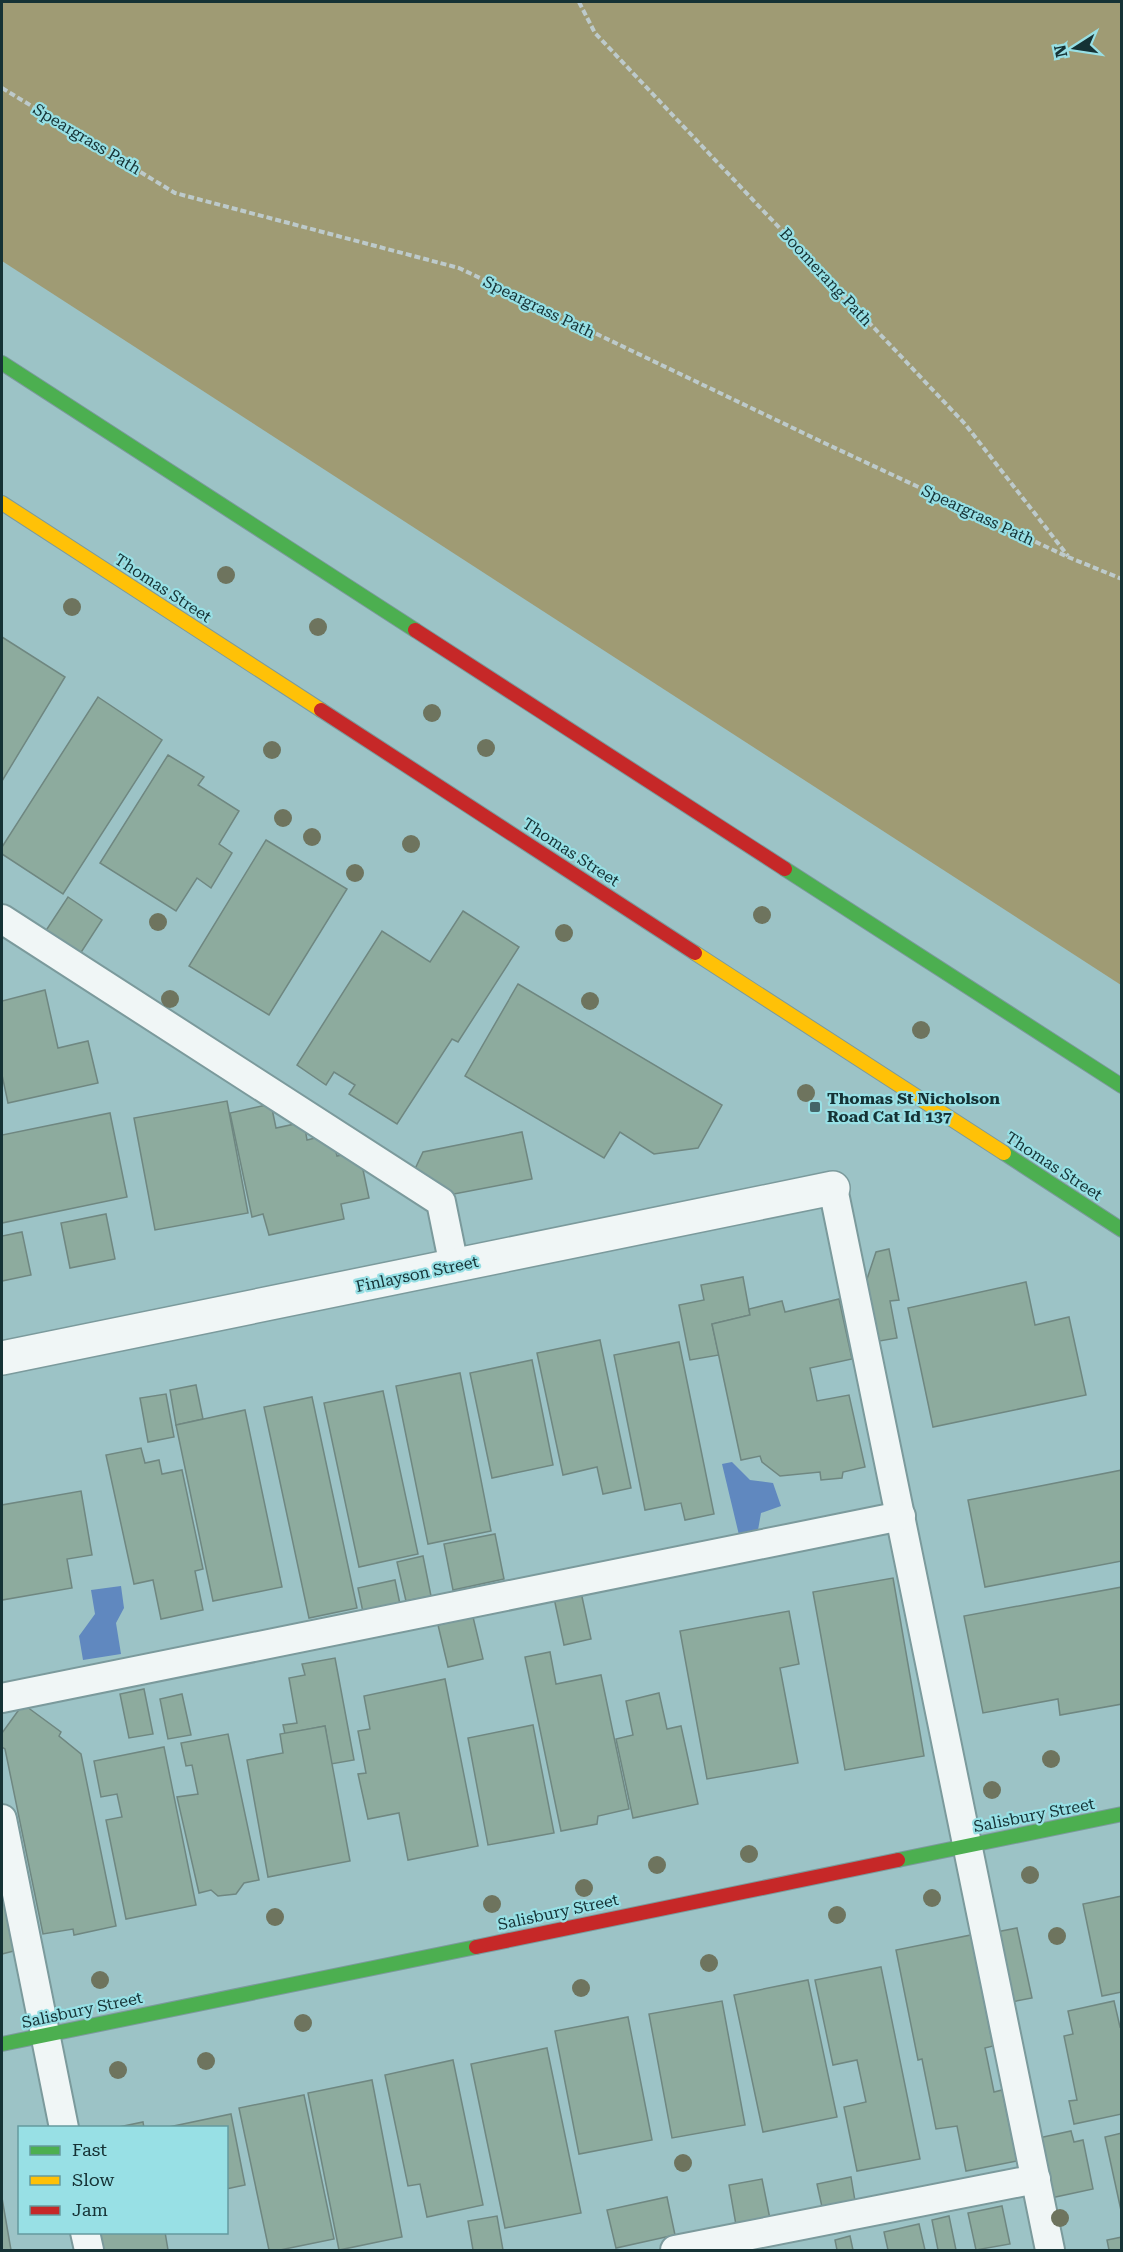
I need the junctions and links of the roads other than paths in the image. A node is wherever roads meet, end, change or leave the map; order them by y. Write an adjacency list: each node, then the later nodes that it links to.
1 (2, 363): 4 (main road)
2 (2, 504): 6 (main road, Thomas Street)
3 (2, 919): 7 (lane)
4 (1122, 1086)
5 (833, 1188): 7 (street, Finlayson Street); 9 (lane)
6 (1122, 1230)
7 (454, 1266): 8 (street, Finlayson Street)
8 (2, 1358)
9 (901, 1516): 10 (lane); 13 (lane)
10 (2, 1698)
11 (1122, 1814): 13 (main road, Salisbury Street)
12 (2, 1819): 14 (lane)
13 (968, 1845): 14 (main road, Salisbury Street); 17 (lane)
14 (45, 2035): 15 (main road, Salisbury Street); 16 (lane)
15 (2, 2044)
16 (64, 2126)
17 (1036, 2179): 20 (lane); 21 (lane)
18 (85, 2234): 19 (lane)
19 (88, 2250)
20 (675, 2250)
21 (1050, 2250)

